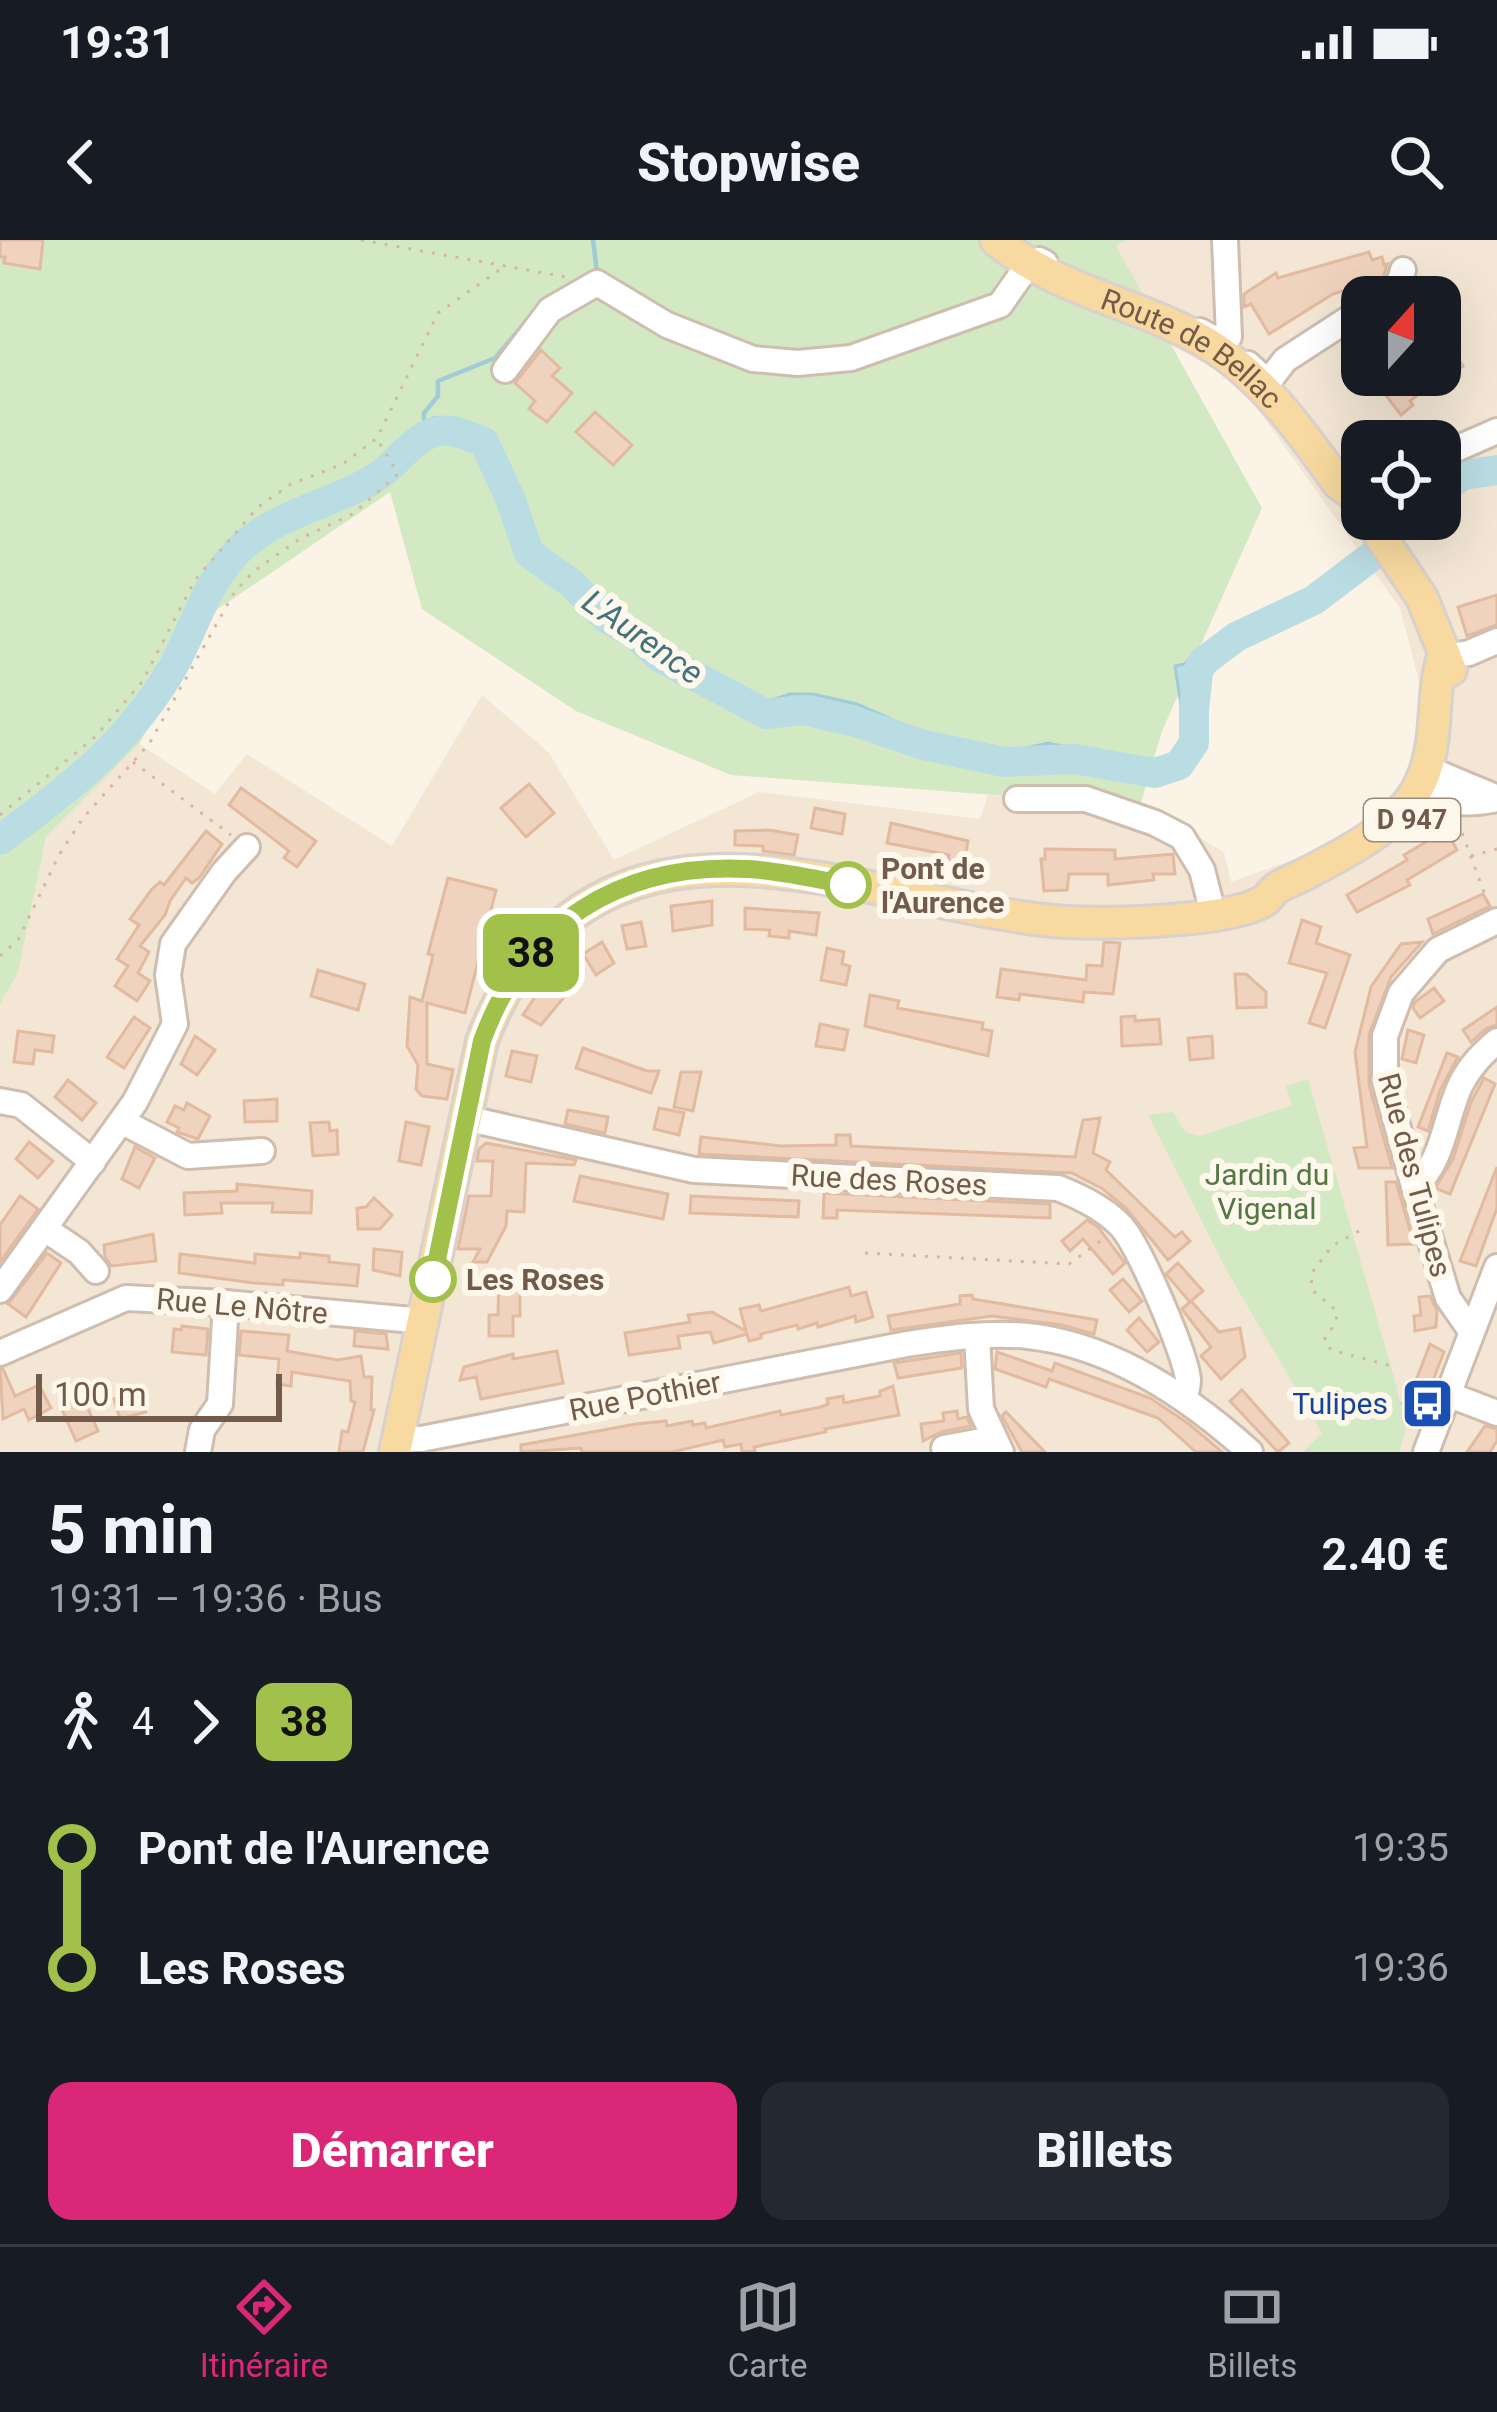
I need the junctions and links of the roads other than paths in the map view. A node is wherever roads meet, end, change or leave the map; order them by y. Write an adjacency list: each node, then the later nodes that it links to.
1 (997, 240): 3 (main road, Route de Bellac / D 947)
2 (1225, 240): 7 (street)
3 (1027, 252): 7 (main road, Route de Bellac / D 947); 8 (street)
4 (1403, 270): 5 (street)
5 (1401, 276)
6 (1341, 324): 9 (street)
7 (1224, 344): 9 (main road, Route de Bellac / D 947); 13 (main road, Route de Bellac / D 947)
8 (505, 370)
9 (1271, 377): 12 (main road, Route de Bellac / D 947)
10 (1497, 431): 11 (street)
11 (1461, 447)
12 (1341, 472)
13 (1341, 486)
14 (1385, 540): 16 (main road, D 947)
15 (1497, 641): 16 (street)
16 (1443, 657): 17 (main road, D 947)
17 (1432, 787): 19 (street); 21 (main road, D 947)
18 (1017, 799): 21 (street)
19 (1497, 799)
20 (247, 847): 26 (street)
21 (1213, 913): 25 (main road, D 947)
22 (1496, 921): 29 (street, Rue des Tulipes)
23 (1497, 1041): 29 (street)
24 (0, 1101): 28 (street)
25 (465, 1118): 35 (main road, D 947); 40 (street, Rue des Roses)
26 (123, 1122): 27 (street); 28 (street)
27 (262, 1151)
28 (93, 1162): 30 (street)
29 (1414, 1186): 36 (street, Rue des Tulipes)
30 (45, 1228): 32 (street); 33 (street)
31 (1497, 1267): 36 (street)
32 (96, 1271)
33 (0, 1290)
34 (226, 1303): 35 (street, Rue Le Nôtre); 38 (street, Rue Le Nôtre); 45 (street)
35 (424, 1322): 42 (main road, D 947)
36 (1471, 1331): 39 (street)
37 (977, 1336): 40 (street, Rue Pothier); 42 (street, Rue Pothier); 43 (street)
38 (0, 1353)
39 (1447, 1394): 41 (street); 47 (street)
40 (1184, 1398): 46 (street, Rue Pothier)
41 (1497, 1413)
42 (396, 1445)
43 (996, 1445): 44 (street)
44 (944, 1448)
45 (197, 1452)
46 (1250, 1452)
47 (1426, 1452)

